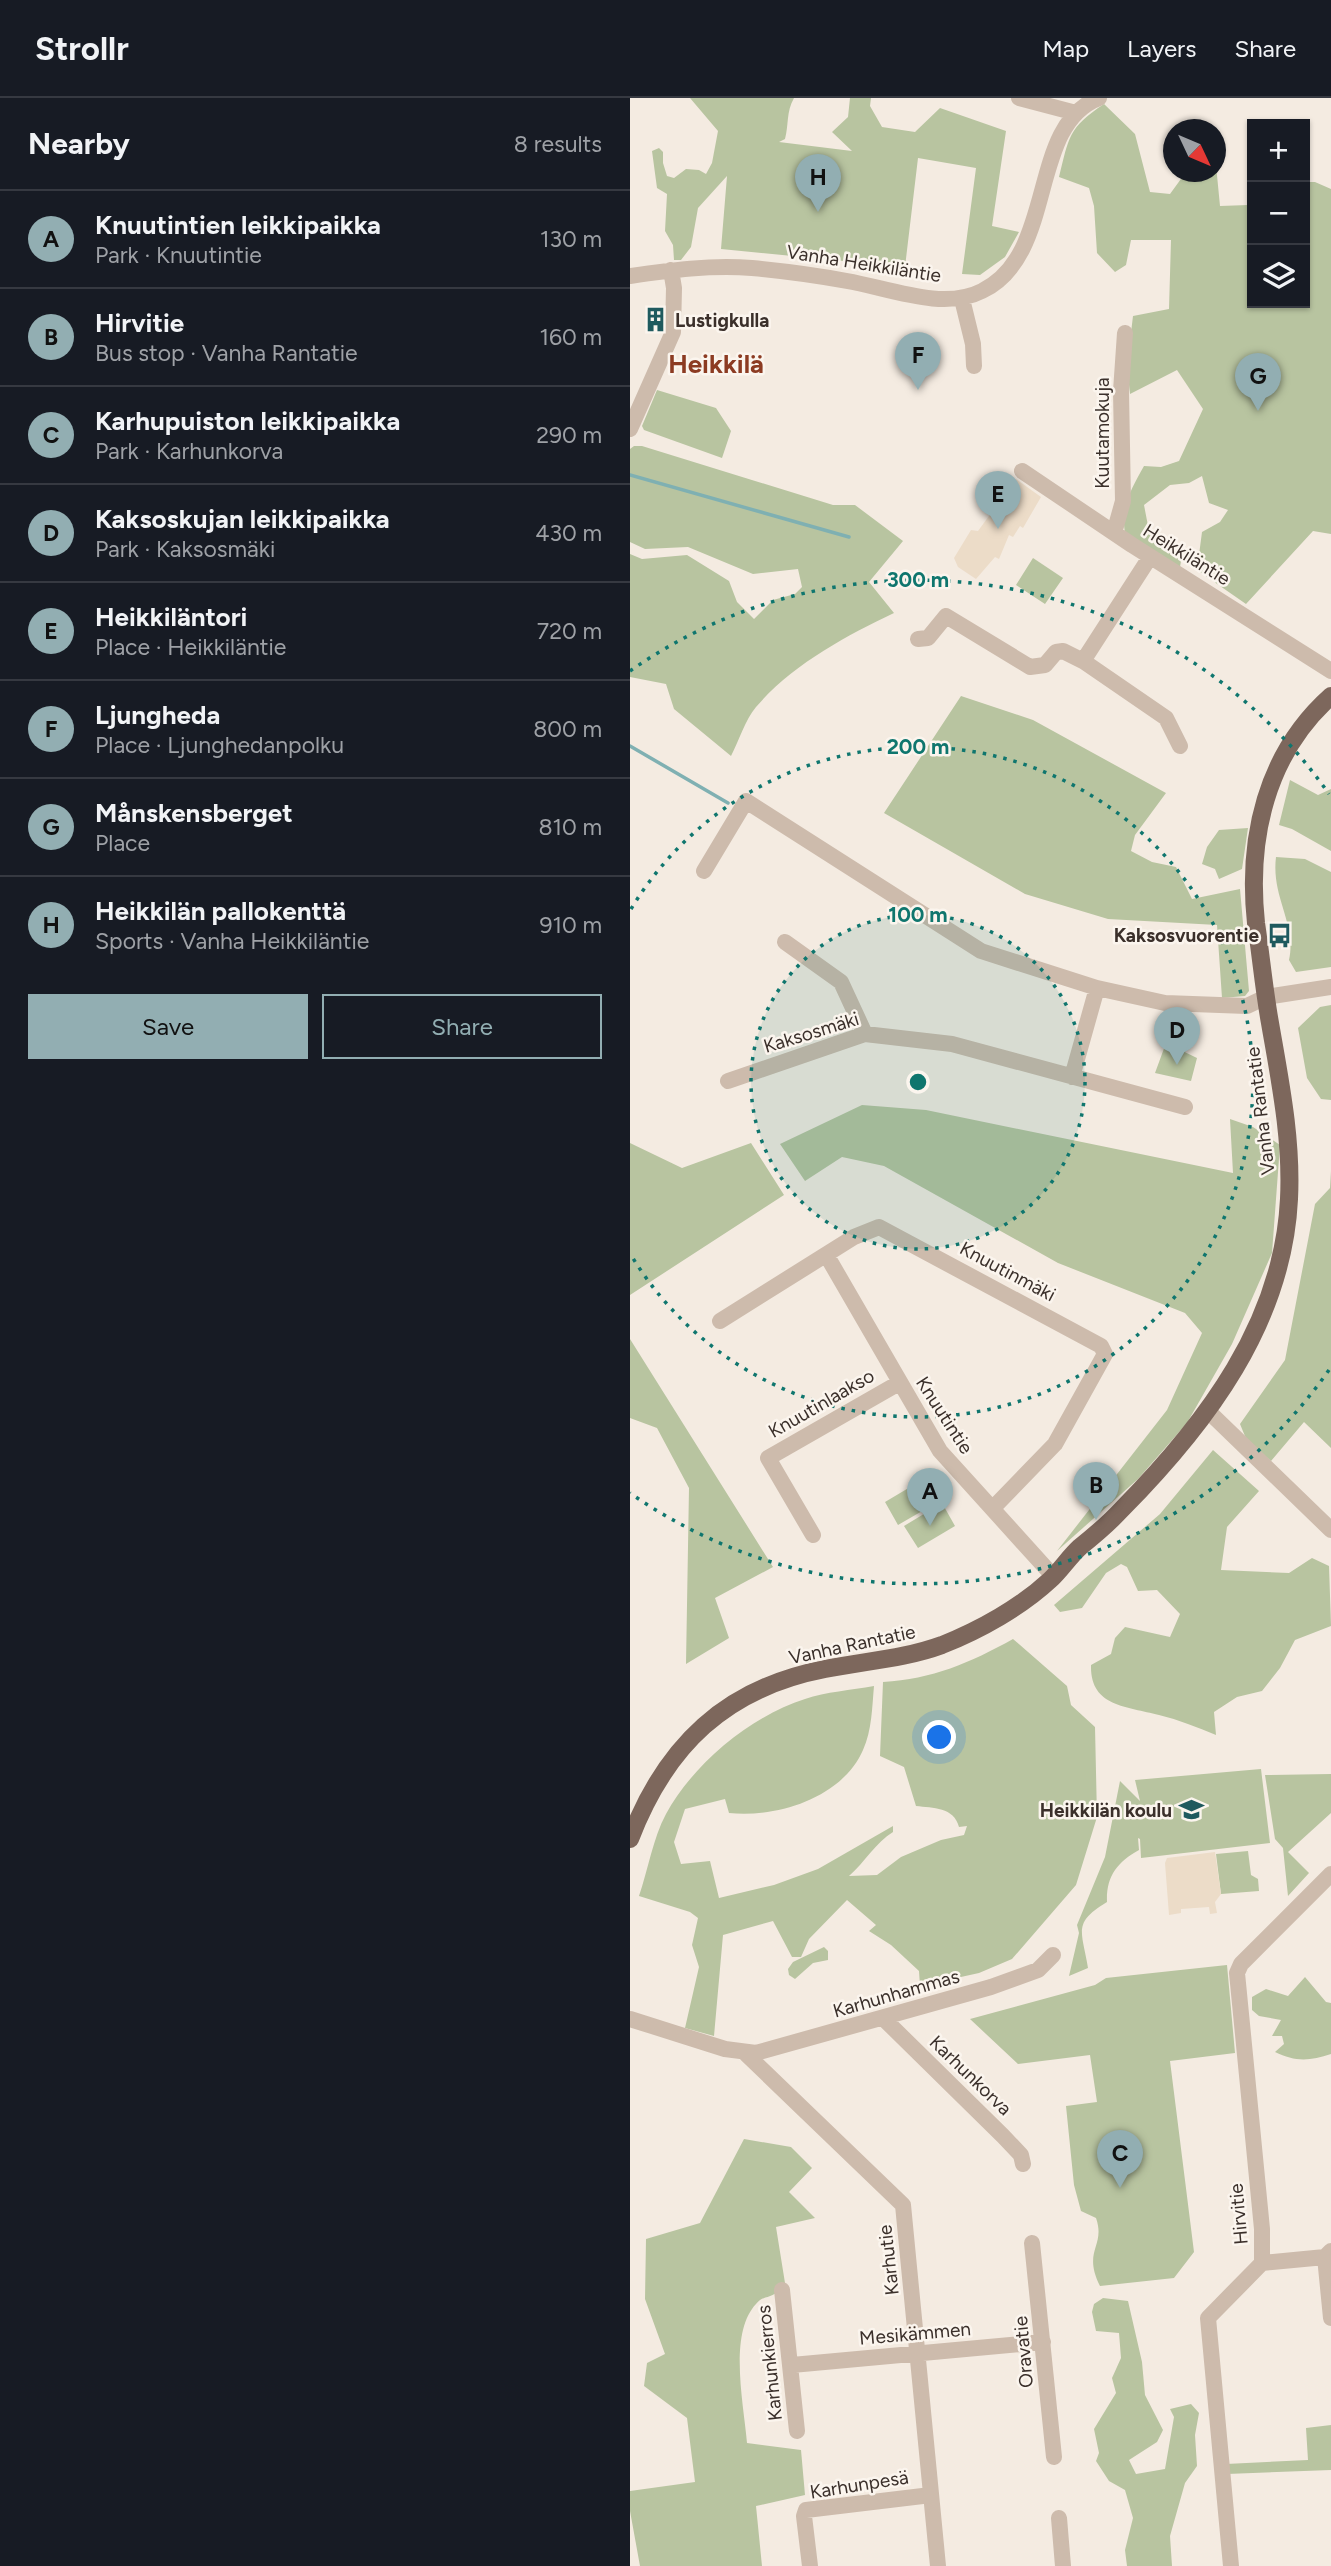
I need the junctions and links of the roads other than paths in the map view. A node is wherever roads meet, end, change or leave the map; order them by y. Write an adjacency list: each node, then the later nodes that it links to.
1 (1019, 98): 3 (street)
2 (1099, 98): 3 (street, Vanha Heikkiläntie)
3 (1076, 113): 6 (street, Vanha Heikkiläntie)
4 (671, 270): 5 (street, Vanha Heikkiläntie); 6 (street, Vanha Heikkiläntie); 9 (street)
5 (630, 276)
6 (962, 299): 8 (street)
7 (1125, 332): 11 (street, Kuutamokuja)
8 (974, 366)
9 (630, 429)
10 (1022, 471): 11 (street, Heikkiläntie)
11 (1114, 533): 12 (street, Heikkiläntie)
12 (1150, 557): 14 (street); 15 (street, Heikkiläntie)
13 (918, 639): 14 (street)
14 (1083, 661): 17 (street)
15 (1331, 671)
16 (1331, 696): 22 (main road, Vanha Rantatie)
17 (1180, 746)
18 (704, 871): 21 (street)
19 (785, 942): 23 (street)
20 (1331, 987): 22 (street)
21 (1097, 988): 22 (street); 24 (street)
22 (1266, 997): 30 (main road, Vanha Rantatie)
23 (865, 1034): 24 (street, Kaksosmäki); 25 (street, Kaksosmäki)
24 (1072, 1077): 26 (street, Kaksosmäki)
25 (727, 1082)
26 (1185, 1107)
27 (827, 1256): 28 (street, Knuutinmäki); 29 (street, Knuutintie); 31 (street, Knuutinmäki)
28 (720, 1321)
29 (899, 1383): 31 (street, Knuutintie); 33 (street, Knuutinlaakso)
30 (1209, 1411): 32 (street); 34 (main road, Vanha Rantatie)
31 (993, 1508): 34 (street, Knuutintie)
32 (1331, 1530)
33 (813, 1535)
34 (1054, 1577): 35 (main road, Vanha Rantatie)
35 (630, 1839)
36 (1331, 1874): 44 (street, Hirvitie)
37 (1053, 1955): 38 (street, Karhunhammas)
38 (884, 2019): 40 (street, Karhunhammas); 41 (street, Karhunkorva)
39 (630, 2020): 40 (street)
40 (744, 2052): 48 (street, Karhutie)
41 (1023, 2164)
42 (1032, 2243): 47 (street, Oravatie)
43 (1328, 2254): 44 (street); 46 (street)
44 (1262, 2263): 57 (street, Hirvitie)
45 (782, 2290): 49 (street, Karhunkierros)
46 (1331, 2318)
47 (1043, 2342): 48 (street, Mesikämmen); 51 (street, Oravatie)
48 (919, 2354): 49 (street, Mesikämmen); 52 (street, Karhutie)
49 (792, 2365): 50 (street, Karhunkierros)
50 (797, 2431)
51 (1054, 2457)
52 (931, 2495): 54 (street, Karhunpesä); 55 (street, Karhutie)
53 (1059, 2518): 56 (street)
54 (810, 2566)
55 (937, 2566)
56 (1063, 2566)
57 (1231, 2566)

